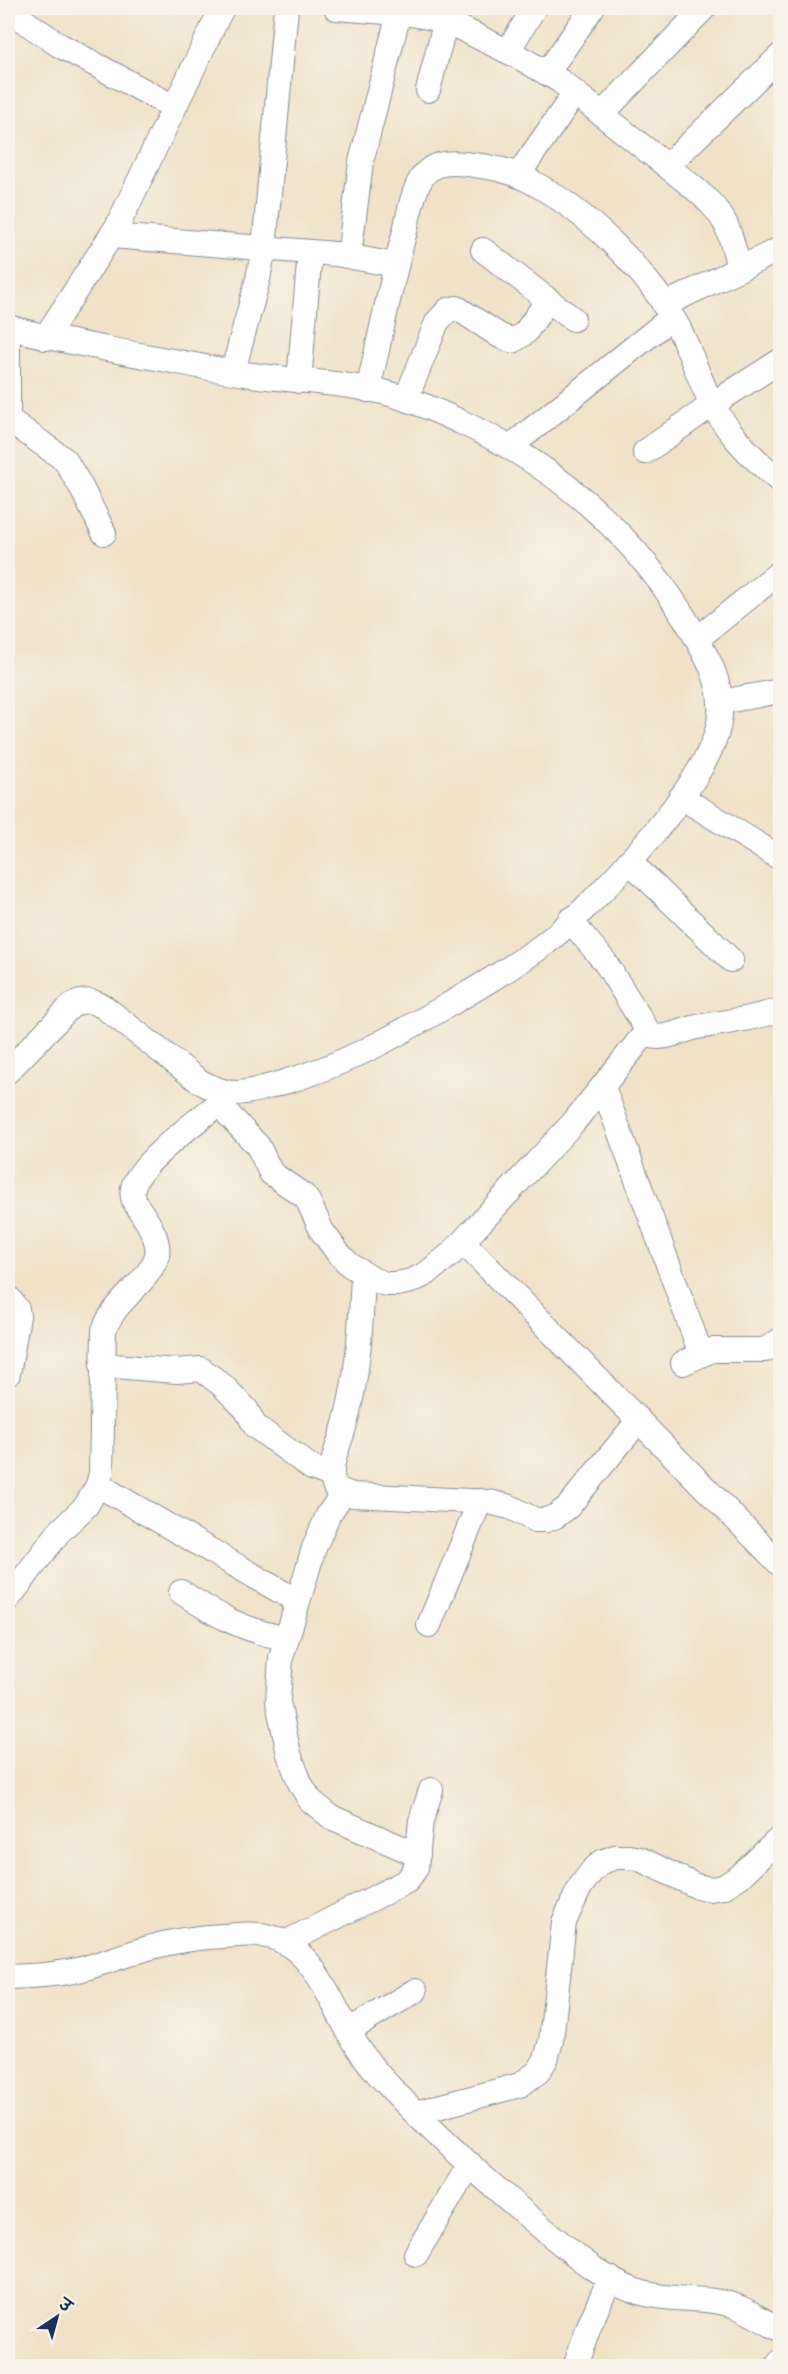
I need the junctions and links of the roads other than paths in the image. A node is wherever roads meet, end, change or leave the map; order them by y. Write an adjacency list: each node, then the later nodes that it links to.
1 (222, 8): 15 (street)
2 (286, 8): 20 (street)
3 (351, 8): 8 (street)
4 (534, 8): 10 (street)
5 (592, 8): 12 (street)
6 (704, 8): 16 (street)
7 (8, 10): 15 (street)
8 (399, 13): 9 (street); 24 (street)
9 (446, 14): 10 (street); 13 (street)
10 (508, 51): 12 (street)
11 (780, 56): 17 (street)
12 (547, 73): 14 (street)
13 (428, 90)
14 (575, 93): 16 (street); 18 (street)
15 (174, 107): 19 (street)
16 (602, 114): 17 (street)
17 (667, 166): 26 (street)
18 (518, 175): 25 (street); 28 (street)
19 (112, 236): 20 (street); 31 (street)
20 (264, 248): 23 (street); 33 (street)
21 (780, 249): 26 (street)
22 (483, 250): 27 (street)
23 (310, 252): 24 (street); 34 (street)
24 (348, 256): 25 (street)
25 (396, 265): 35 (street)
26 (739, 268): 28 (street)
27 (548, 300): 29 (street); 36 (street)
28 (668, 311): 37 (street); 40 (street)
29 (573, 319)
30 (8, 327): 31 (street); 38 (street)
31 (45, 338): 33 (street)
32 (780, 361): 37 (street)
33 (233, 371): 34 (street)
34 (299, 381): 35 (street)
35 (368, 390): 36 (street)
36 (406, 399): 40 (street)
37 (713, 404): 41 (street); 42 (street)
38 (8, 412)
39 (8, 419): 43 (street)
40 (510, 447): 45 (street)
41 (645, 452)
42 (780, 482)
43 (104, 533)
44 (780, 572): 45 (street)
45 (697, 639): 47 (street)
46 (780, 691): 47 (street)
47 (721, 702): 48 (street)
48 (681, 797): 49 (street); 50 (street)
49 (780, 858)
50 (629, 861): 51 (street); 52 (street)
51 (570, 920): 54 (street); 57 (street)
52 (732, 960)
53 (780, 1010): 54 (street)
54 (647, 1032): 56 (street)
55 (8, 1071): 57 (street)
56 (603, 1088): 58 (street); 61 (street)
57 (218, 1095): 59 (street); 62 (street)
58 (463, 1242): 59 (street); 64 (street)
59 (363, 1275): 65 (street)
60 (8, 1297): 63 (street)
61 (780, 1340)
62 (102, 1365): 65 (street); 66 (street)
63 (8, 1374)
64 (639, 1420): 67 (street); 68 (street)
65 (338, 1484): 67 (street); 71 (street)
66 (98, 1485): 70 (street); 71 (street)
67 (480, 1501): 72 (street)
68 (780, 1564)
69 (181, 1592): 73 (street)
70 (8, 1599)
71 (297, 1601): 73 (street)
72 (429, 1625)
73 (286, 1638): 76 (street)
74 (430, 1790): 76 (street)
75 (780, 1838): 81 (street)
76 (418, 1855): 77 (street)
77 (285, 1943): 78 (street); 80 (street)
78 (8, 1977)
79 (415, 1991): 80 (street)
80 (348, 2031): 81 (street)
81 (415, 2113): 82 (street)
82 (470, 2164): 83 (street); 84 (street)
83 (416, 2254)
84 (610, 2278): 85 (street); 87 (street)
85 (780, 2329)
86 (780, 2362): 88 (street)
87 (575, 2367)
88 (777, 2367)

